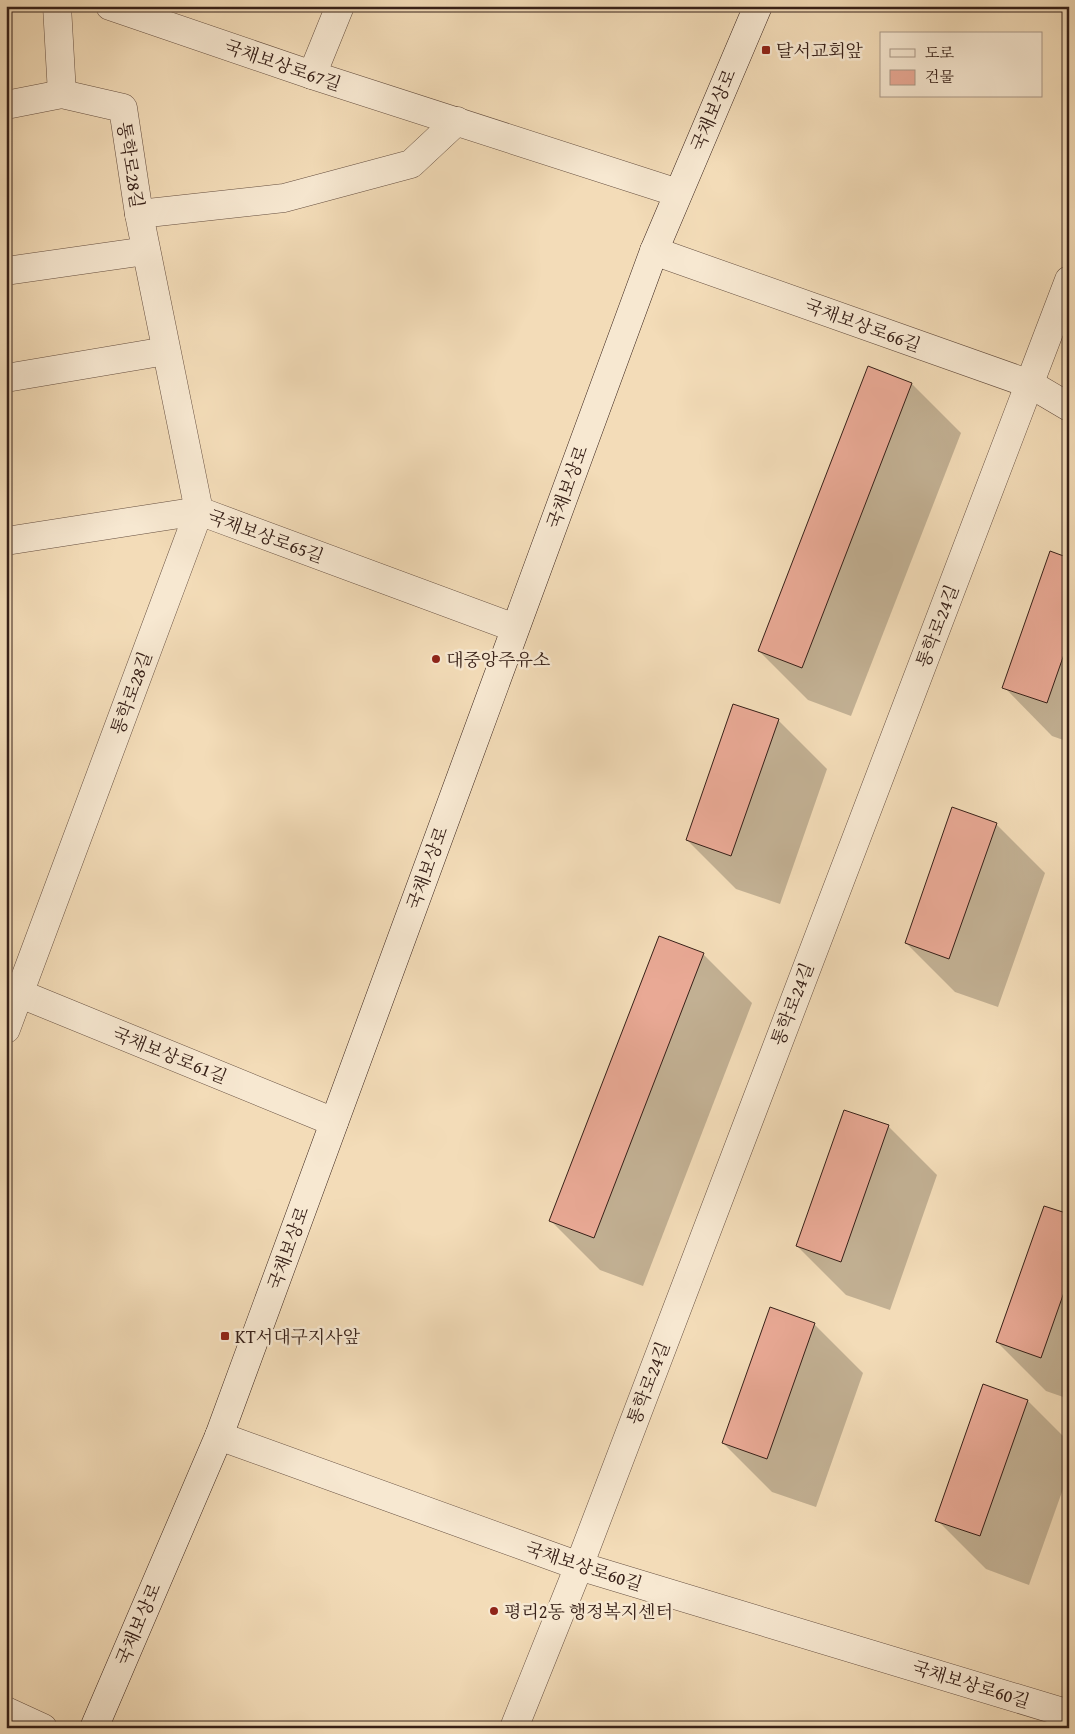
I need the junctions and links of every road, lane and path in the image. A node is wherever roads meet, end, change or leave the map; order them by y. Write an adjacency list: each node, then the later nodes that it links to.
1 (57, 6): 6 (street)
2 (110, 6): 5 (street, 국채보상로67길)
3 (340, 6): 5 (street)
4 (758, 6): 9 (street, 국채보상로)
5 (312, 75): 8 (street, 국채보상로67길)
6 (62, 94): 7 (street, 통학로28길); 10 (street, 통학로28길)
7 (6, 105)
8 (456, 122): 9 (street, 국채보상로67길); 10 (street)
9 (678, 193): 12 (street, 국채보상로)
10 (138, 214): 11 (street, 통학로28길)
11 (146, 251): 13 (street); 15 (street, 통학로28길)
12 (654, 251): 17 (street, 국채보상로66길); 21 (street, 국채보상로)
13 (6, 272)
14 (1069, 280): 17 (street, 통학로24길)
15 (166, 351): 16 (street); 19 (street, 통학로28길)
16 (6, 378)
17 (1030, 384): 18 (street, 국채보상로66길); 26 (street, 통학로24길)
18 (1069, 407)
19 (199, 511): 20 (street, 국채보상로65길); 21 (street, 국채보상로65길); 22 (street, 통학로28길)
20 (6, 541)
21 (515, 628): 24 (street, 국채보상로)
22 (13, 991): 23 (street, 통학로28길); 24 (street, 국채보상로61길)
23 (6, 1029)
24 (334, 1122): 25 (street, 국채보상로)
25 (219, 1436): 26 (street, 국채보상로60길); 30 (street, 국채보상로)
26 (579, 1566): 28 (street, 국채보상로60길); 31 (street, 통학로24길)
27 (6, 1711): 29 (street)
28 (1069, 1714)
29 (43, 1728)
30 (94, 1728)
31 (514, 1728)

